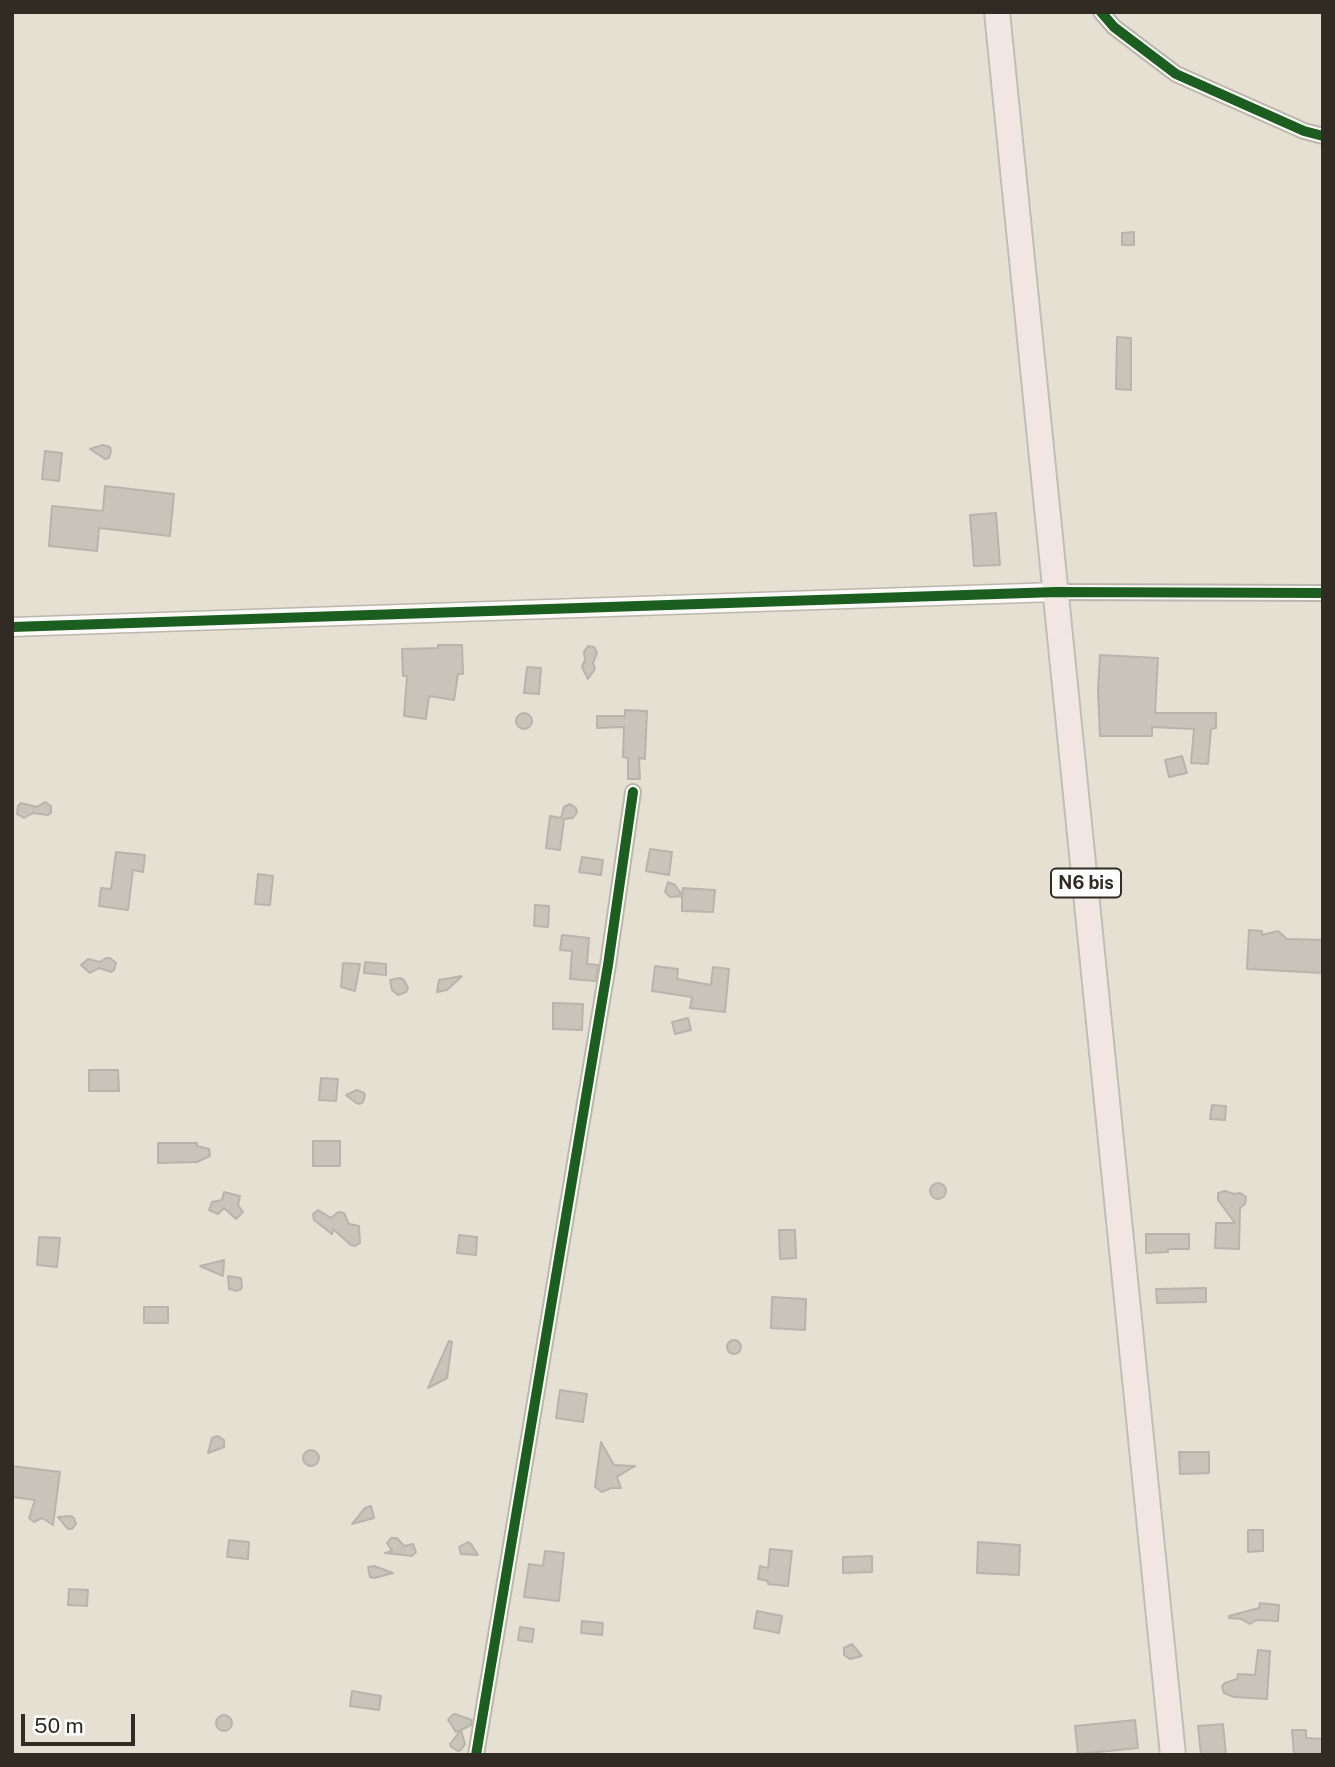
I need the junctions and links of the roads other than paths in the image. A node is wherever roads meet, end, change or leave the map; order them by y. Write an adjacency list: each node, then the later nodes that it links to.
1 (996, 12): 4 (highway, N6 bis)
2 (1101, 12): 3 (street)
3 (1323, 136)
4 (1056, 592): 5 (street); 6 (street); 9 (highway, N6 bis)
5 (1323, 593)
6 (12, 627)
7 (634, 792): 8 (street)
8 (476, 1755)
9 (1173, 1755)

